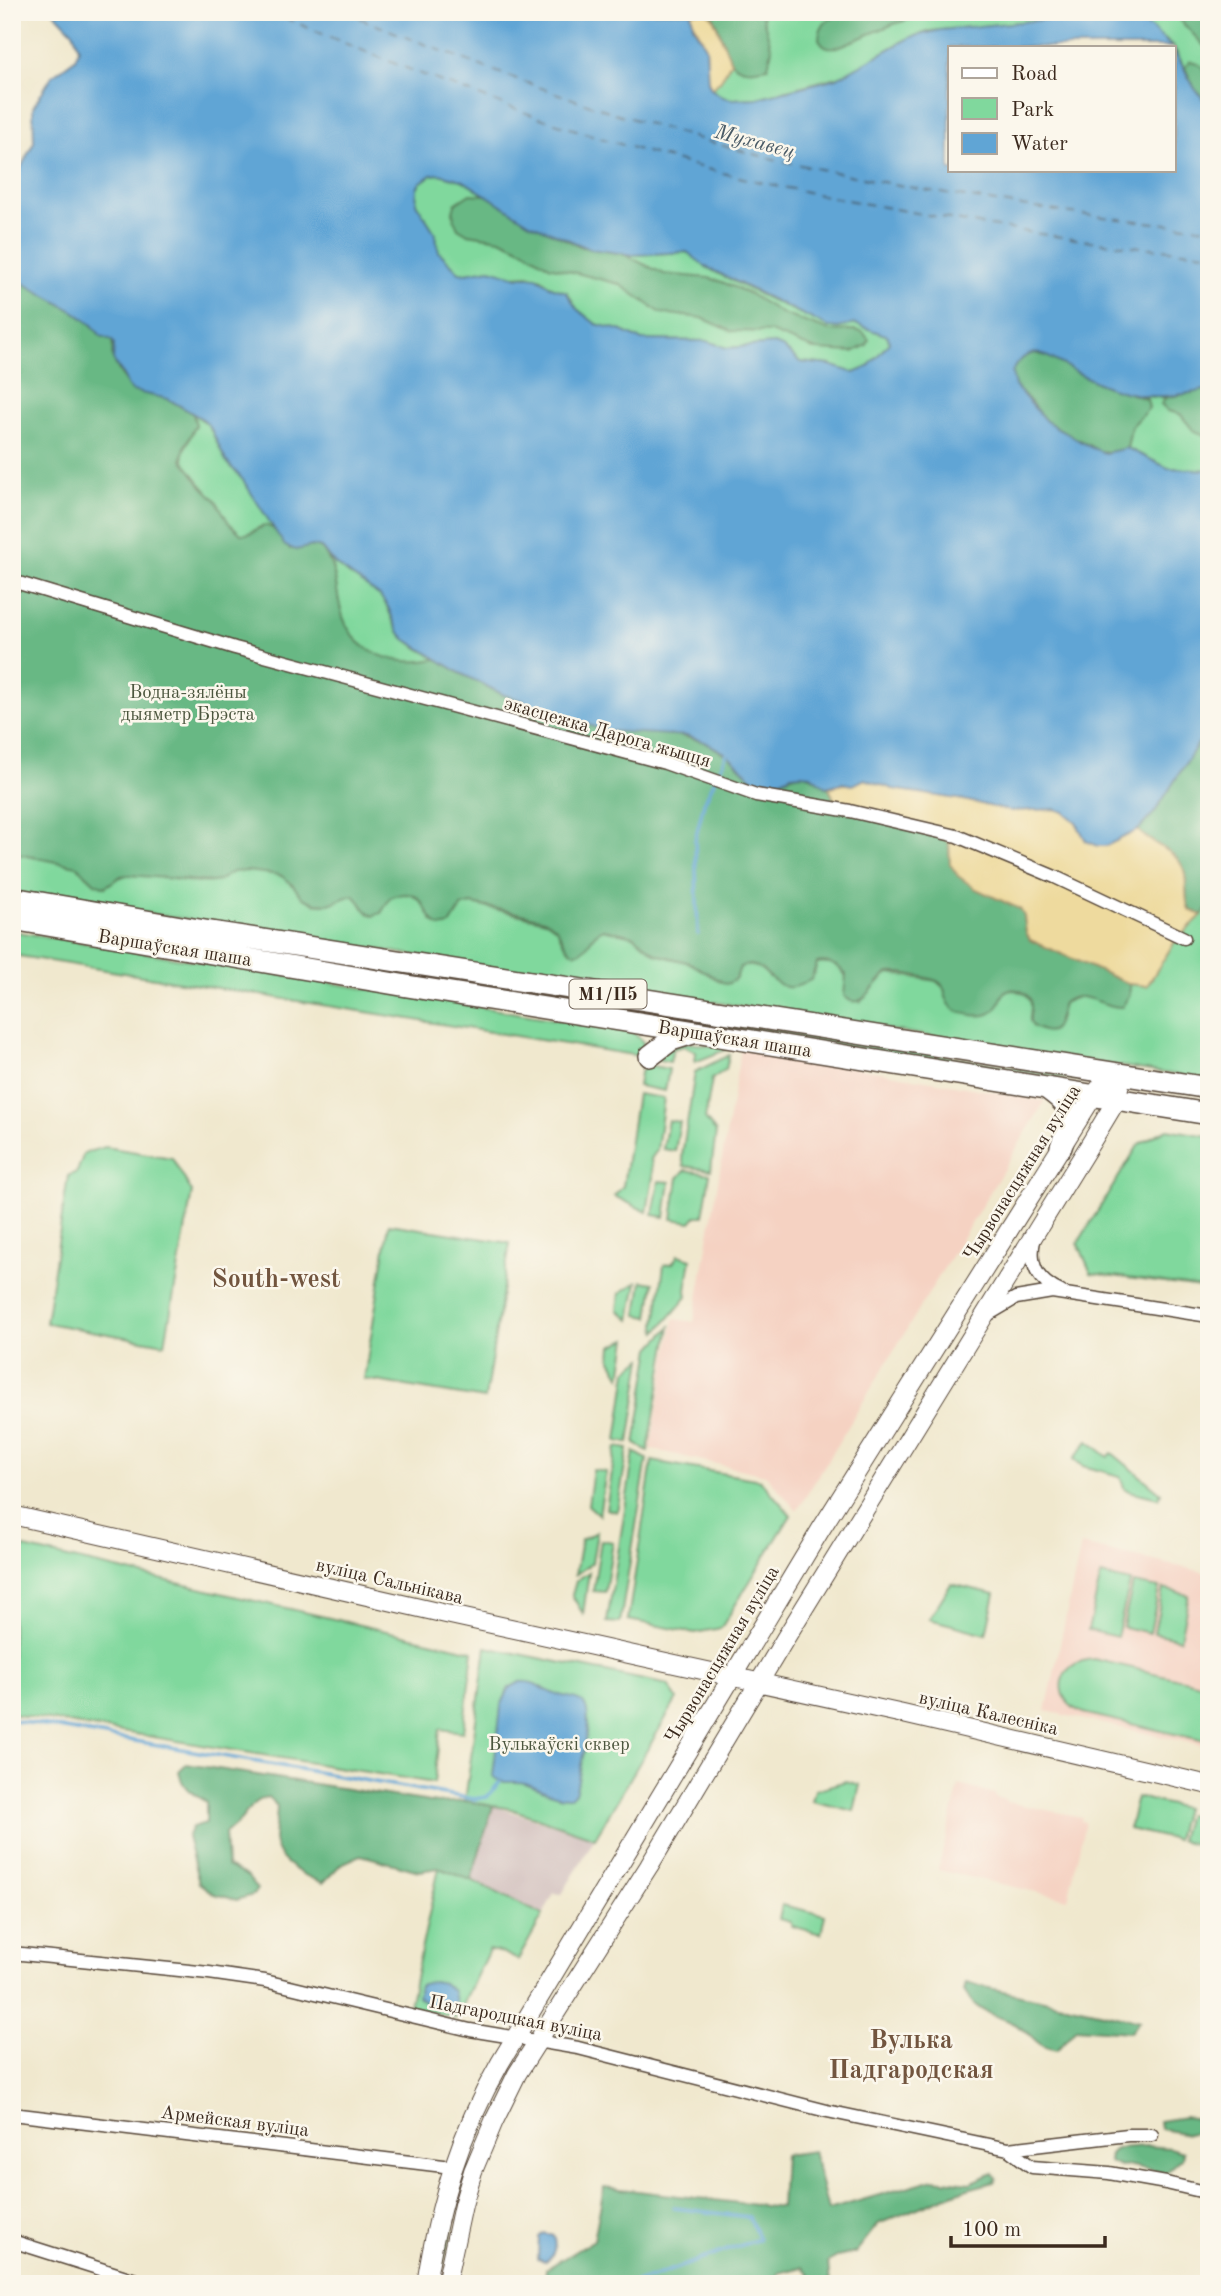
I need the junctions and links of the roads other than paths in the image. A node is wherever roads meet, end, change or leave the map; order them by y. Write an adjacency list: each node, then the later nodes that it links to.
1 (12, 581): 5 (street, экасцежка Дарога жыцця)
2 (12, 898): 4 (highway, Варшаўская шаша / М1/П5)
3 (12, 919): 4 (highway, Варшаўская шаша / М1/П5)
4 (151, 933): 6 (highway, Варшаўская шаша / М1/П5)
5 (1184, 938)
6 (203, 941): 7 (highway, Варшаўская шаша / М1/П5); 9 (highway, Варшаўская шаша / М1/П5)
7 (629, 1021): 8 (highway, Варшаўская шаша / М1/П5); 8 (highway)
8 (699, 1032): 10 (highway, Варшаўская шаша / М1/П5)
9 (1117, 1074): 11 (highway, Варшаўская шаша / М1/П5); 12 (main road, Чырвонасцяжная вуліца); 13 (main road)
10 (1044, 1087): 12 (highway, Варшаўская шаша / М1/П5); 15 (highway)
11 (1209, 1088)
12 (1094, 1095): 13 (highway, Варшаўская шаша / М1/П5); 15 (main road, Чырвонасцяжная вуліца)
13 (1116, 1098): 14 (highway, Варшаўская шаша / М1/П5); 16 (main road)
14 (1209, 1114)
15 (1061, 1147): 21 (main road, Чырвонасцяжная вуліца)
16 (1037, 1230): 17 (street); 19 (main road)
17 (1065, 1293): 18 (street); 19 (street)
18 (1209, 1315)
19 (979, 1324): 22 (main road)
20 (12, 1515): 21 (main road, вуліца Сальнікава)
21 (731, 1677): 22 (main road, вуліца Сальнікава); 25 (main road, Чырвонасцяжная вуліца)
22 (758, 1683): 23 (main road, вуліца Калесніка); 26 (main road)
23 (1209, 1785)
24 (12, 1953): 25 (street, Падгародцкая вуліца)
25 (514, 2037): 26 (street, Падгародцкая вуліца); 30 (main road, Чырвонасцяжная вуліца)
26 (538, 2040): 29 (street, Падгародцкая вуліца); 35 (main road)
27 (12, 2114): 30 (street, Армейская вуліца)
28 (1152, 2135): 29 (street, Падгародцкая вуліца)
29 (1008, 2149): 31 (street, Падгародцкая вуліца)
30 (452, 2167): 34 (main road, Чырвонасцяжная вуліца)
31 (1209, 2193)
32 (12, 2241): 33 (street)
33 (148, 2284)
34 (426, 2284)
35 (446, 2284)

